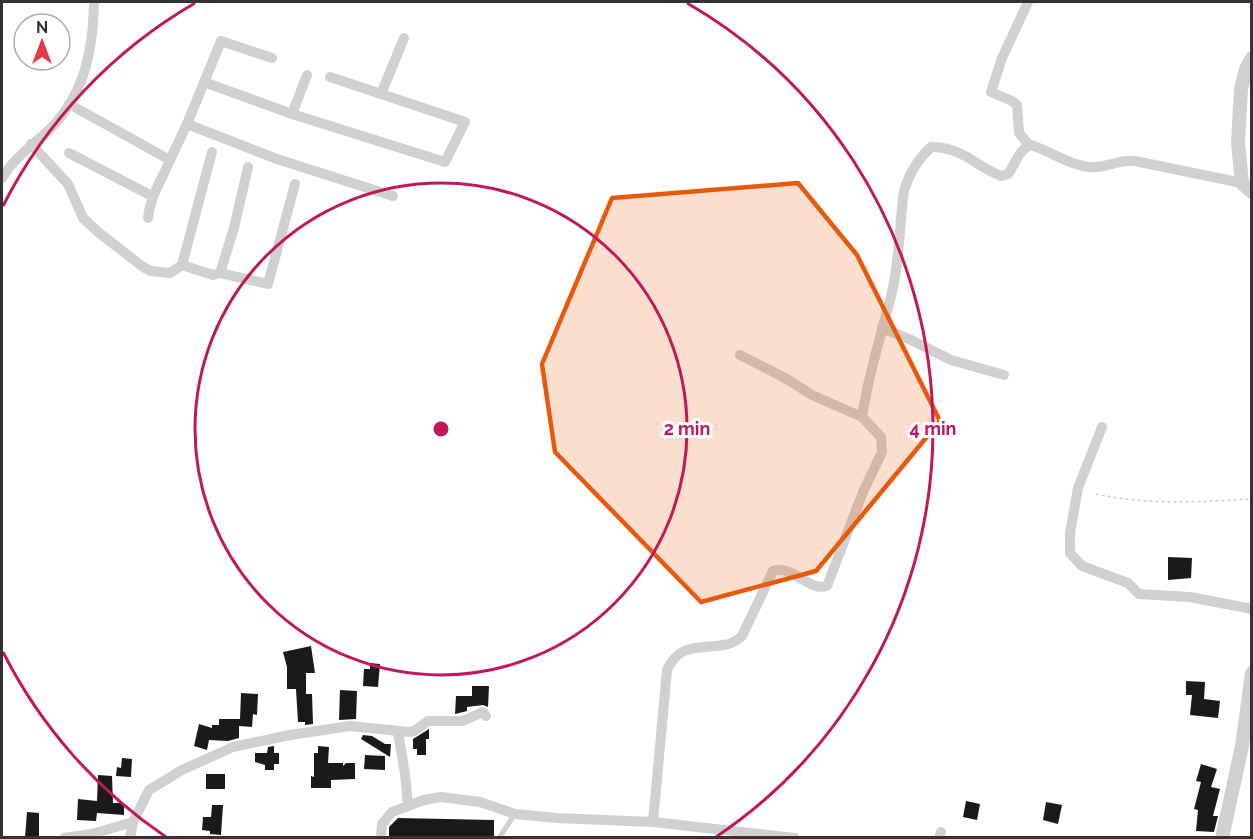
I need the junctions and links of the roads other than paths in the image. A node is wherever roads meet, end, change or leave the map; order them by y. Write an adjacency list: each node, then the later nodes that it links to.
1 (94, 2): 10 (street)
2 (1028, 2): 14 (street)
3 (404, 38): 9 (street)
4 (272, 58): 8 (street)
5 (1251, 58): 21 (street)
6 (307, 75): 11 (street)
7 (330, 77): 9 (street)
8 (204, 82): 11 (street); 12 (street)
9 (381, 94): 11 (street)
10 (69, 104): 13 (street); 17 (street)
11 (292, 114)
12 (187, 124): 17 (street); 23 (street)
13 (31, 144): 19 (street); 25 (street)
14 (1029, 145): 21 (street); 27 (street)
15 (212, 152): 25 (street)
16 (69, 153): 22 (street)
17 (170, 159): 22 (street)
18 (248, 167): 26 (street)
19 (2, 178)
20 (295, 183): 26 (street)
21 (1247, 188)
22 (152, 196): 24 (street)
23 (393, 196)
24 (148, 218)
25 (182, 265): 26 (street)
26 (220, 273)
27 (882, 328): 29 (street); 30 (street)
28 (740, 355): 30 (street)
29 (1004, 375)
30 (862, 417): 39 (street)
31 (1102, 426): 32 (street)
32 (1251, 609)
33 (1251, 673): 46 (street)
34 (486, 716): 35 (street)
35 (398, 732): 36 (street); 38 (street)
36 (408, 805): 37 (street); 43 (street)
37 (515, 814): 39 (street); 44 (lane)
38 (134, 822): 41 (street); 42 (street)
39 (653, 822): 40 (street)
40 (691, 832): 45 (street)
41 (64, 837)
42 (130, 837)
43 (381, 837)
44 (499, 837)
45 (795, 837)
46 (1222, 837)

